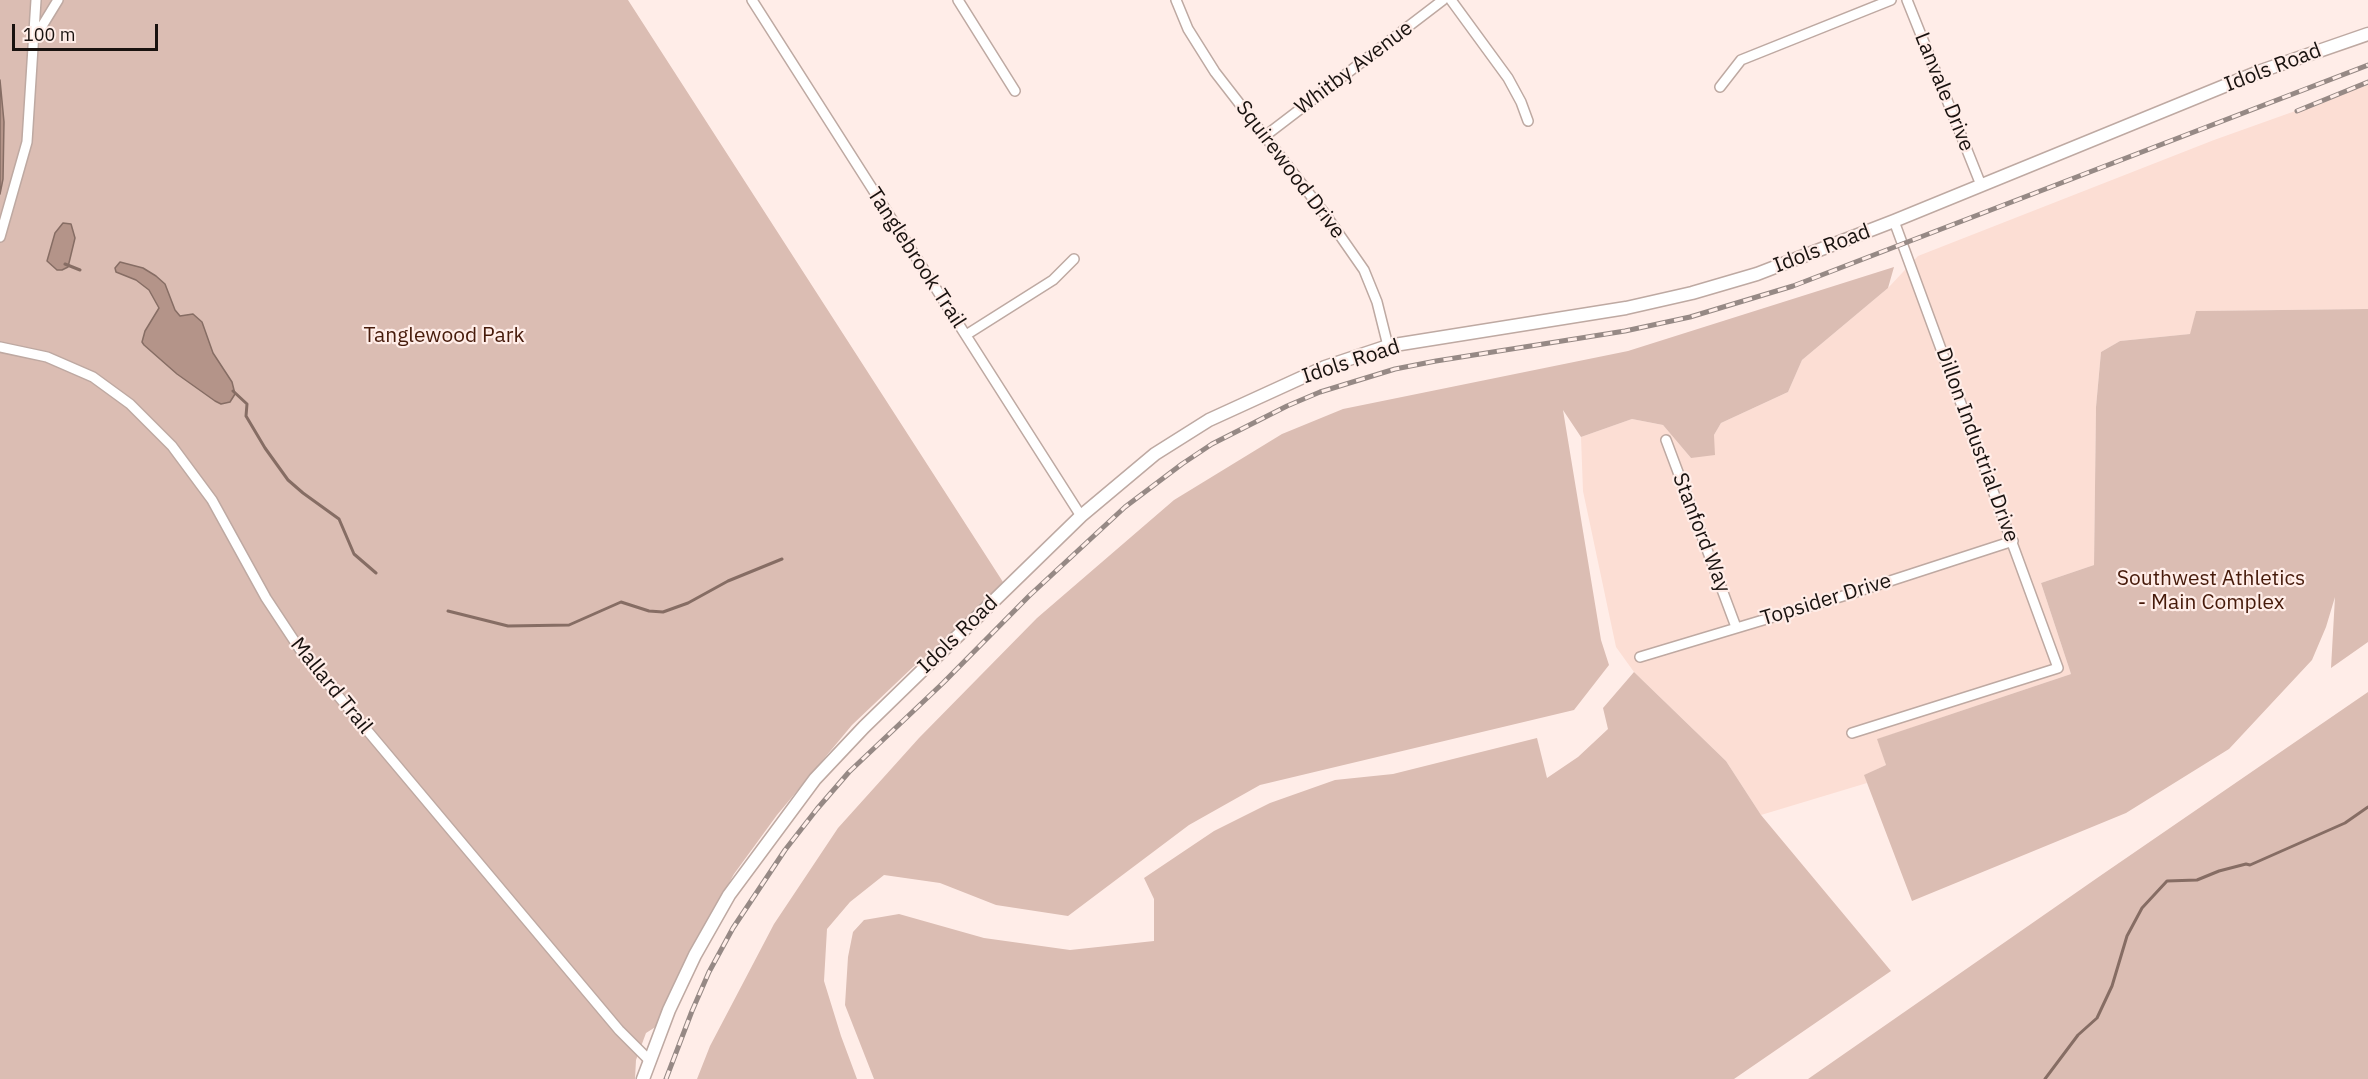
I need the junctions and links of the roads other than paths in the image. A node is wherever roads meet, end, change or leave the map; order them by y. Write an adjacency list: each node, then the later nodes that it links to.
1 (36, 0): 11 (street)
2 (58, 0): 11 (street)
3 (752, 0): 20 (street, Tanglebrook Trail)
4 (958, 0): 13 (street)
5 (1176, 0): 15 (street, Squirewood Drive)
6 (1443, 0): 15 (street, Whitby Avenue)
7 (1451, 0): 14 (street)
8 (1891, 0): 12 (street)
9 (1907, 0): 16 (street, Lanvale Drive)
10 (2368, 34): 16 (street, Idols Road)
11 (35, 39): 18 (street)
12 (1720, 87)
13 (1015, 91)
14 (1528, 121)
15 (1265, 136): 21 (street, Squirewood Drive)
16 (1981, 185): 17 (street, Idols Road)
17 (1894, 221): 21 (street, Idols Road); 25 (street, Dillon Industrial Drive)
18 (0, 237)
19 (1074, 259): 20 (street)
20 (966, 335): 24 (street, Tanglebrook Trail)
21 (1388, 346): 24 (street, Idols Road)
22 (0, 347): 29 (street, Mallard Trail)
23 (1666, 440): 26 (street, Stanford Way)
24 (1081, 516): 29 (street, Idols Road)
25 (2013, 541): 26 (street, Topsider Drive); 28 (street, Dillon Industrial Drive)
26 (1736, 627): 27 (street, Topsider Drive)
27 (1640, 657)
28 (1852, 734)
29 (649, 1060): 30 (street, Idols Road)
30 (643, 1079)

